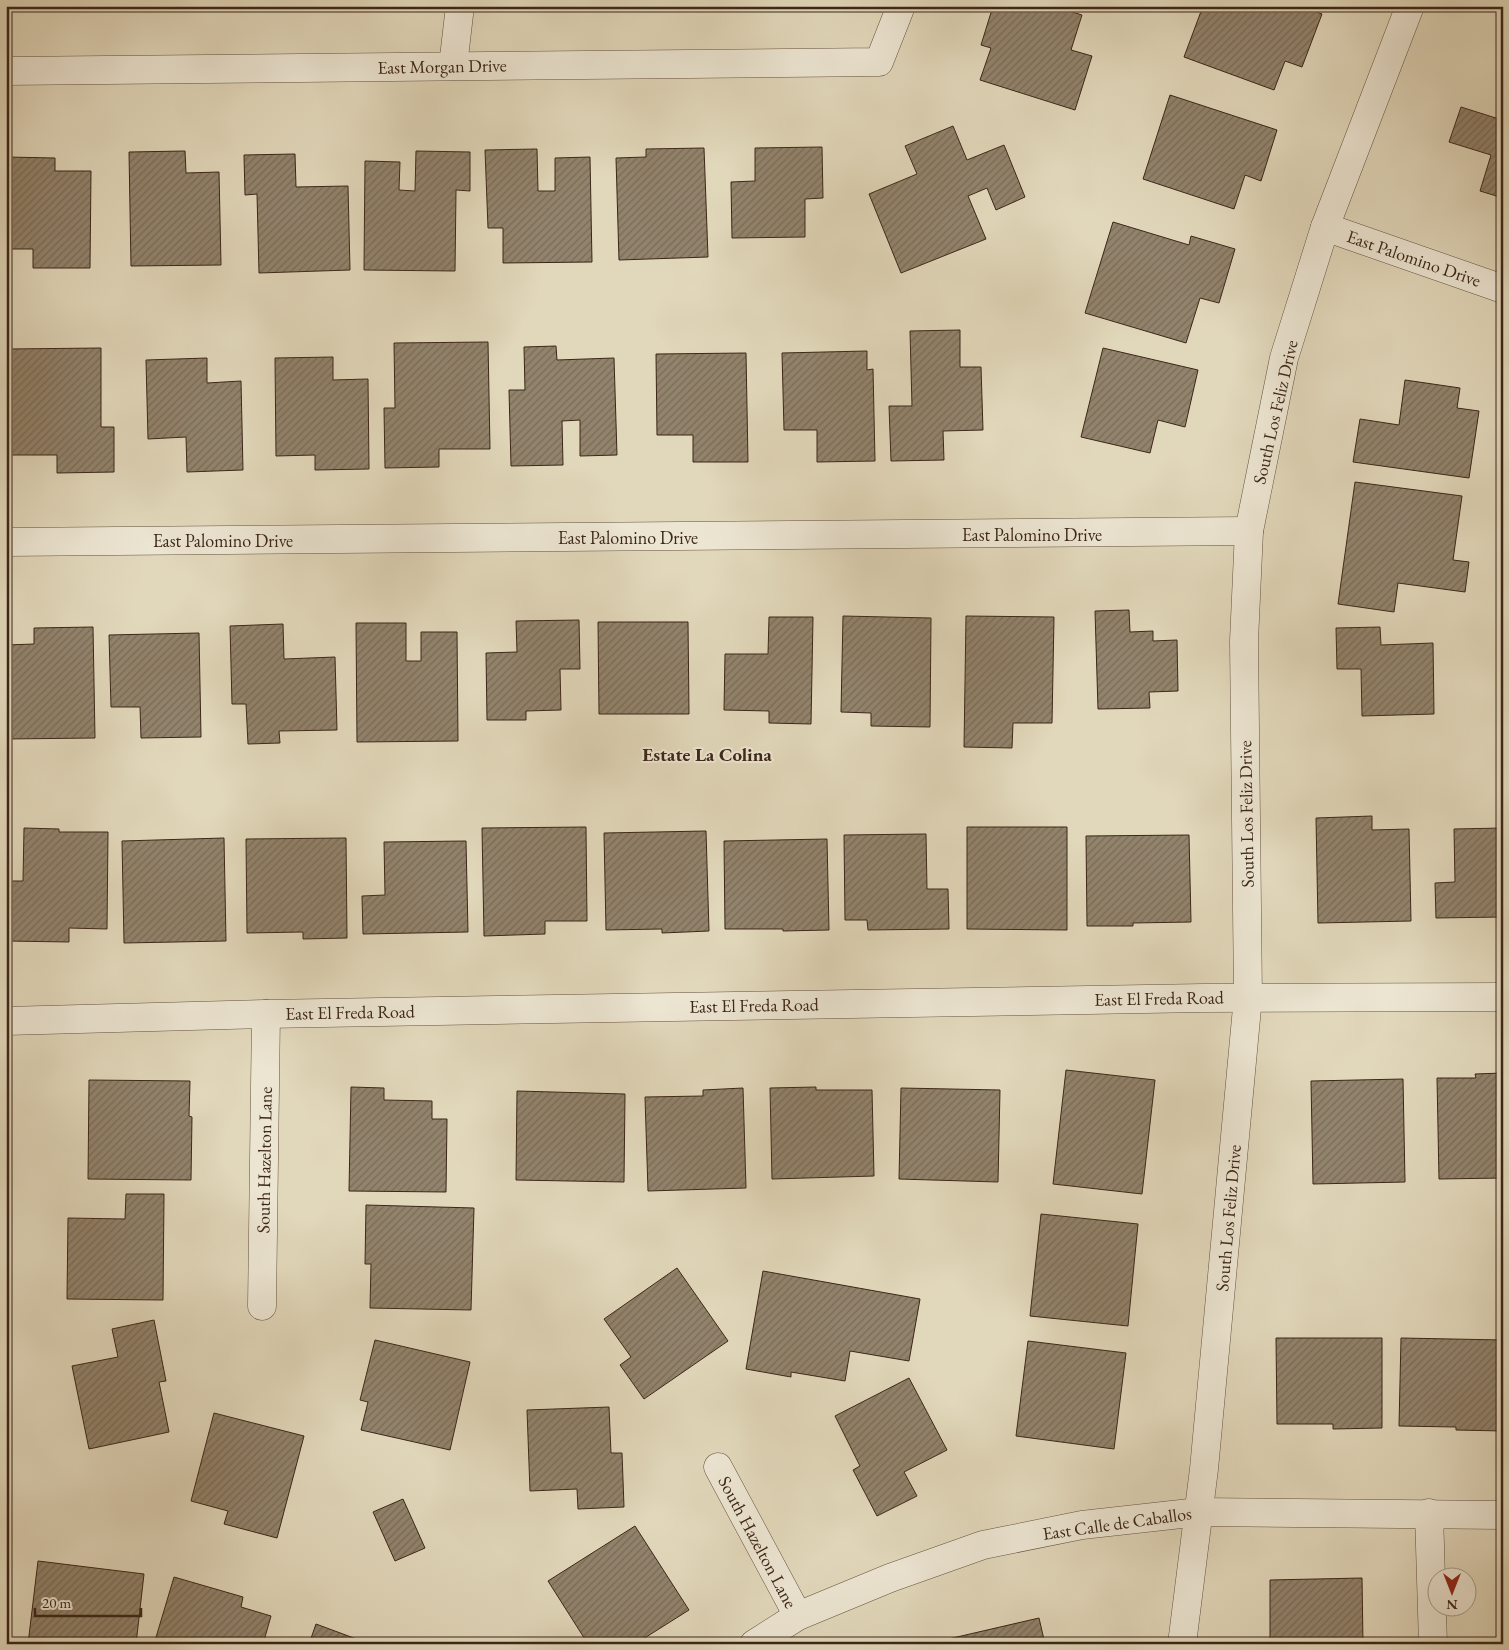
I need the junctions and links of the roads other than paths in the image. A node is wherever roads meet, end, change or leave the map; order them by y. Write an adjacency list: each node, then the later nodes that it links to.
1 (460, 6): 4 (street)
2 (901, 6): 4 (street, East Morgan Drive)
3 (1410, 6): 6 (street, South Los Feliz Drive)
4 (453, 66): 5 (street, East Morgan Drive)
5 (6, 72)
6 (1325, 227): 7 (street, East Palomino Drive); 8 (street, South Los Feliz Drive)
7 (1503, 288)
8 (1249, 531): 9 (street, East Palomino Drive); 10 (street, South Los Feliz Drive)
9 (6, 542)
10 (1248, 997): 11 (street, East El Freda Road); 12 (street, East El Freda Road); 16 (street, South Los Feliz Drive)
11 (1503, 997)
12 (266, 1014): 13 (street, East El Freda Road); 14 (street, South Hazelton Lane)
13 (6, 1021)
14 (262, 1306)
15 (718, 1467): 19 (street, South Hazelton Lane)
16 (1199, 1512): 17 (street, East Calle de Caballos); 19 (street, East Calle de Caballos); 21 (street, South Los Feliz Drive)
17 (1429, 1513): 18 (street, East Calle de Caballos); 22 (street)
18 (1503, 1515)
19 (798, 1616): 20 (street, East Calle de Caballos)
20 (754, 1644)
21 (1182, 1644)
22 (1433, 1644)

